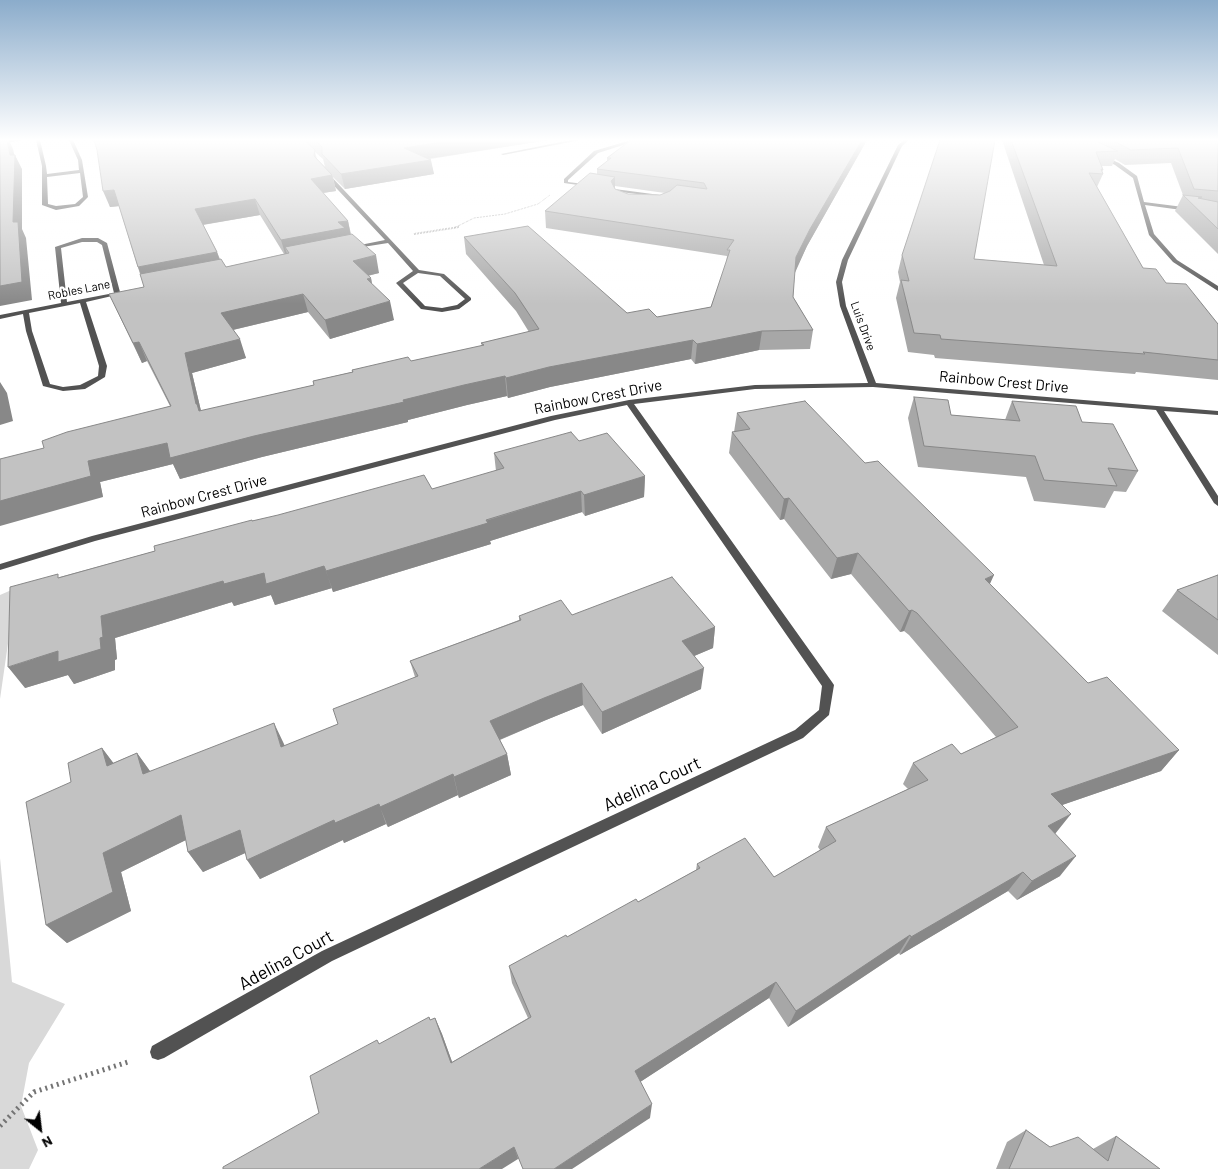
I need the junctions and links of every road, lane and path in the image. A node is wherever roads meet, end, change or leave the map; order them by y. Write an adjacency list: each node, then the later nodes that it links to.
1 (45, 195): 2 (street)
2 (86, 195)
3 (346, 195): 11 (street)
4 (551, 195): 11 (path)
5 (649, 195): 8 (street)
6 (876, 195): 21 (street, Luis Drive)
7 (1140, 195): 9 (street)
8 (666, 197)
9 (1143, 203): 10 (street); 14 (street)
10 (1199, 210)
11 (390, 241): 12 (street); 13 (street)
12 (341, 250)
13 (417, 271): 13 (street)
14 (1218, 290)
15 (127, 292): 16 (street, Robles Lane)
16 (117, 294): 17 (street, Robles Lane); 18 (street)
17 (82, 301): 18 (street, Robles Lane); 19 (street)
18 (64, 304): 19 (street, Robles Lane)
19 (26, 312): 20 (street, Robles Lane)
20 (0, 317)
21 (873, 385): 22 (street, Rainbow Crest Drive); 23 (street, Rainbow Crest Drive)
22 (629, 402): 26 (street, Rainbow Crest Drive); 27 (street, Adelina Court)
23 (1159, 408): 24 (street, Rainbow Crest Drive); 25 (street)
24 (1218, 413)
25 (1218, 503)
26 (0, 567)
27 (158, 1052): 28 (path)
28 (0, 1126)

